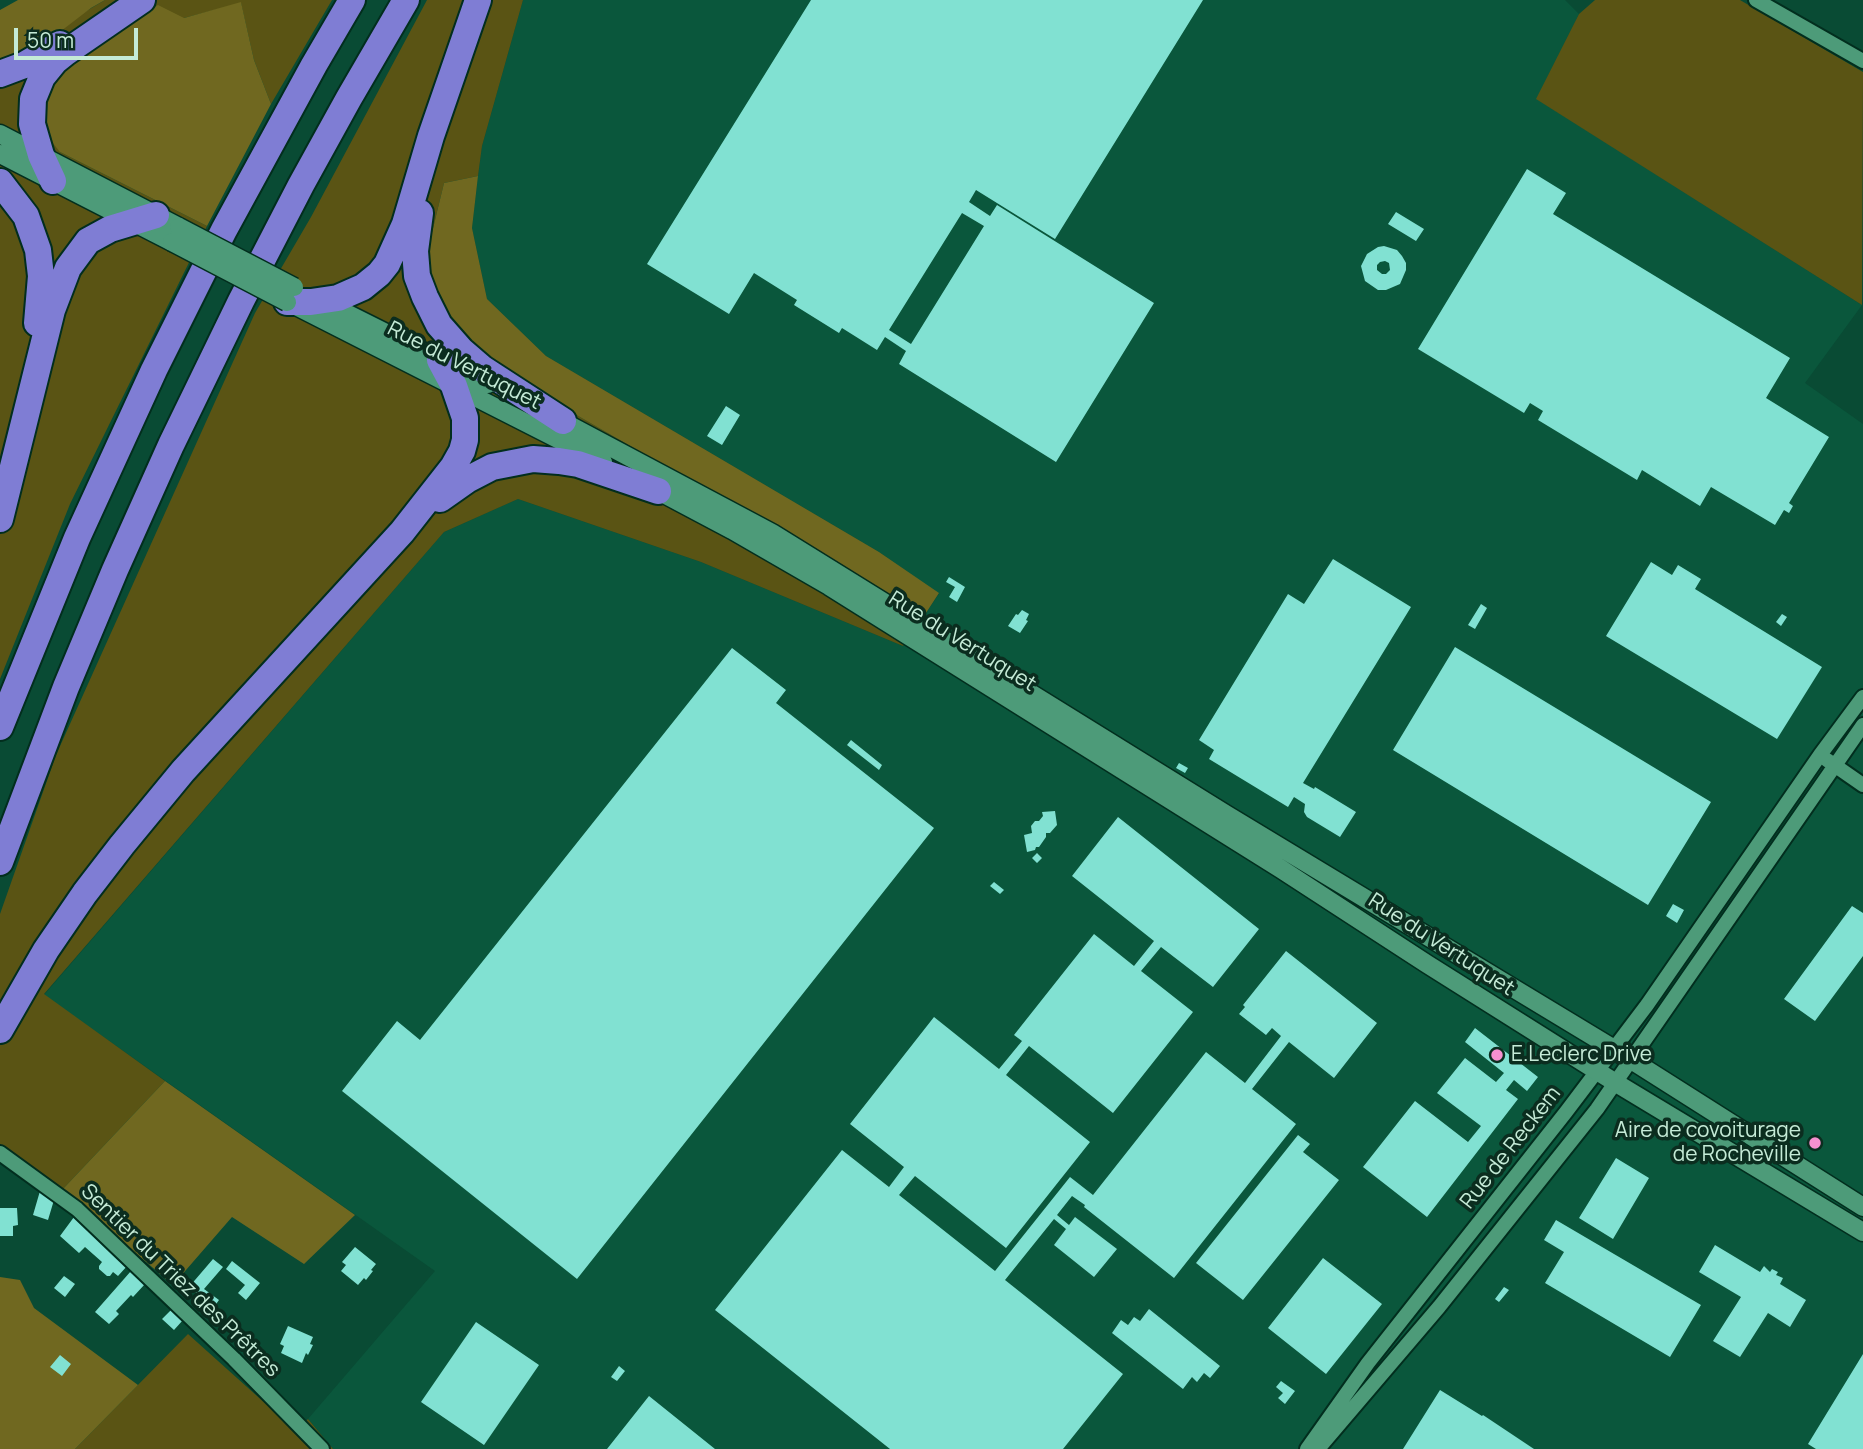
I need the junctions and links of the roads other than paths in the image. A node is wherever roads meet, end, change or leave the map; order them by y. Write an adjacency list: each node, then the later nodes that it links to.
1 (134, 0): 8 (highway)
2 (142, 0): 12 (highway)
3 (352, 0): 27 (highway)
4 (406, 0): 31 (highway)
5 (478, 0): 9 (highway)
6 (1756, 0): 7 (street)
7 (1863, 61)
8 (0, 74)
9 (442, 107): 17 (highway); 21 (highway)
10 (0, 134): 12 (street, Rue du Vertuquet)
11 (0, 154): 13 (street, Rue du Vertuquet)
12 (41, 155): 13 (highway); 15 (street, Rue du Vertuquet)
13 (53, 181): 15 (street, Rue du Vertuquet)
14 (0, 182): 20 (highway)
15 (160, 226): 16 (street, Rue du Vertuquet, bridge); 20 (highway)
16 (291, 294): 17 (highway); 19 (street, Rue du Vertuquet)
17 (323, 301): 18 (street, Rue du Vertuquet)
18 (440, 360): 19 (highway); 21 (street, Rue du Vertuquet)
19 (454, 386): 22 (street, Rue du Vertuquet); 24 (highway)
20 (27, 406): 23 (highway)
21 (563, 421): 33 (street, Rue du Vertuquet)
22 (658, 491): 24 (highway); 35 (street, Rue du Vertuquet)
23 (0, 519)
24 (401, 532): 32 (highway)
25 (1863, 697): 28 (street, Rue de Reckem)
26 (1863, 725): 29 (street, Rue de Reckem)
27 (0, 727)
28 (1820, 755): 29 (street); 33 (street, Rue de Reckem)
29 (1835, 765): 30 (street); 34 (street, Rue de Reckem)
30 (1863, 785)
31 (0, 862)
32 (0, 1030)
33 (1614, 1049): 34 (street, Rue du Vertuquet); 35 (street, Rue de Reckem)
34 (1632, 1060): 36 (street, Rue de Reckem); 38 (street, Rue du Vertuquet)
35 (1597, 1071): 36 (street, Rue du Vertuquet); 41 (street, Rue de Reckem)
36 (1616, 1083): 39 (street, Rue du Vertuquet); 42 (street, Rue de Reckem)
37 (0, 1153): 40 (street, Sentier du Triez des Prêtres)
38 (1863, 1208)
39 (1863, 1232)
40 (322, 1449)
41 (1307, 1449)
42 (1318, 1449)

